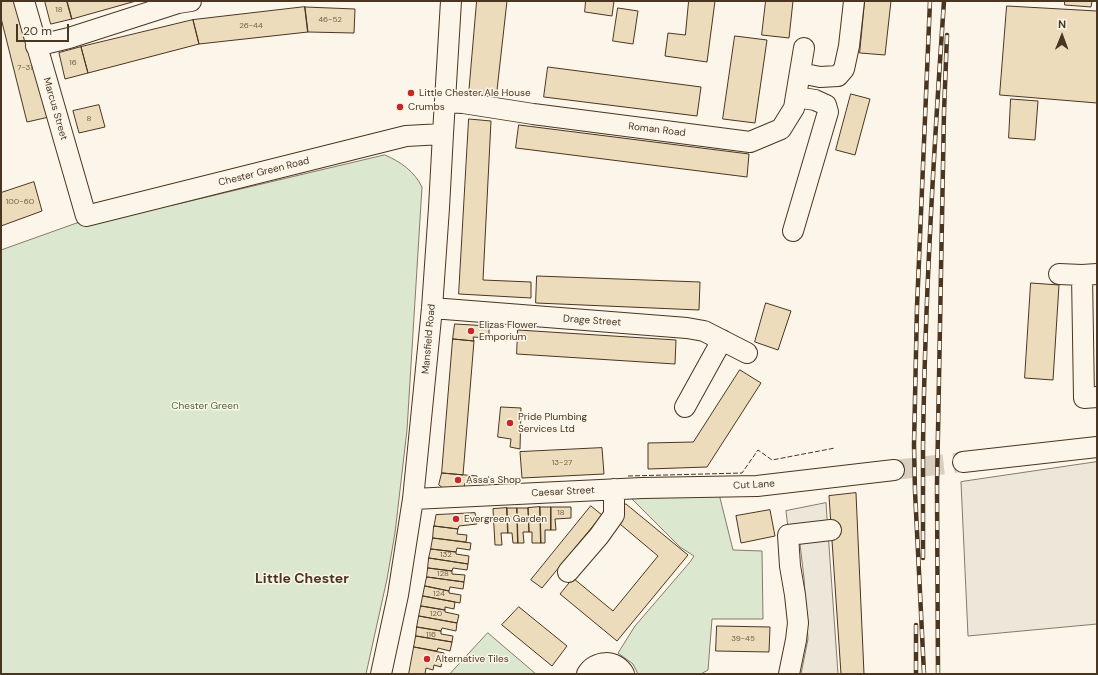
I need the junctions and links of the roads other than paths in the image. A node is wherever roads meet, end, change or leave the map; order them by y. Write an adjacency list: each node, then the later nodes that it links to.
1 (24, 1): 5 (street, Marcus Street)
2 (451, 1): 9 (street, Mansfield Road)
3 (854, 1): 7 (street)
4 (182, 2): 5 (street)
5 (36, 46): 11 (street, Marcus Street)
6 (804, 48): 7 (street, Roman Road)
7 (800, 74): 8 (street, Roman Road)
8 (796, 97): 9 (street, Roman Road); 12 (street)
9 (445, 102): 10 (street, Mansfield Road)
10 (443, 134): 11 (street, Chester Green Road); 15 (street, Mansfield Road)
11 (86, 216)
12 (793, 231)
13 (1059, 274): 14 (street)
14 (1090, 275): 18 (street)
15 (432, 308): 16 (street, Drage Street); 24 (street, Mansfield Road)
16 (722, 340): 17 (street, Drage Street); 19 (street)
17 (747, 354)
18 (1097, 397)
19 (685, 407)
20 (1097, 447): 21 (street)
21 (963, 462)
22 (894, 470): 23 (street, Cut Lane)
23 (614, 489): 24 (street, Caesar Street); 26 (street)
24 (413, 499): 27 (street, Mansfield Road)
25 (830, 530): 30 (street)
26 (568, 572)
27 (381, 674)
28 (586, 674): 29 (street)
29 (624, 674)
30 (789, 674)

